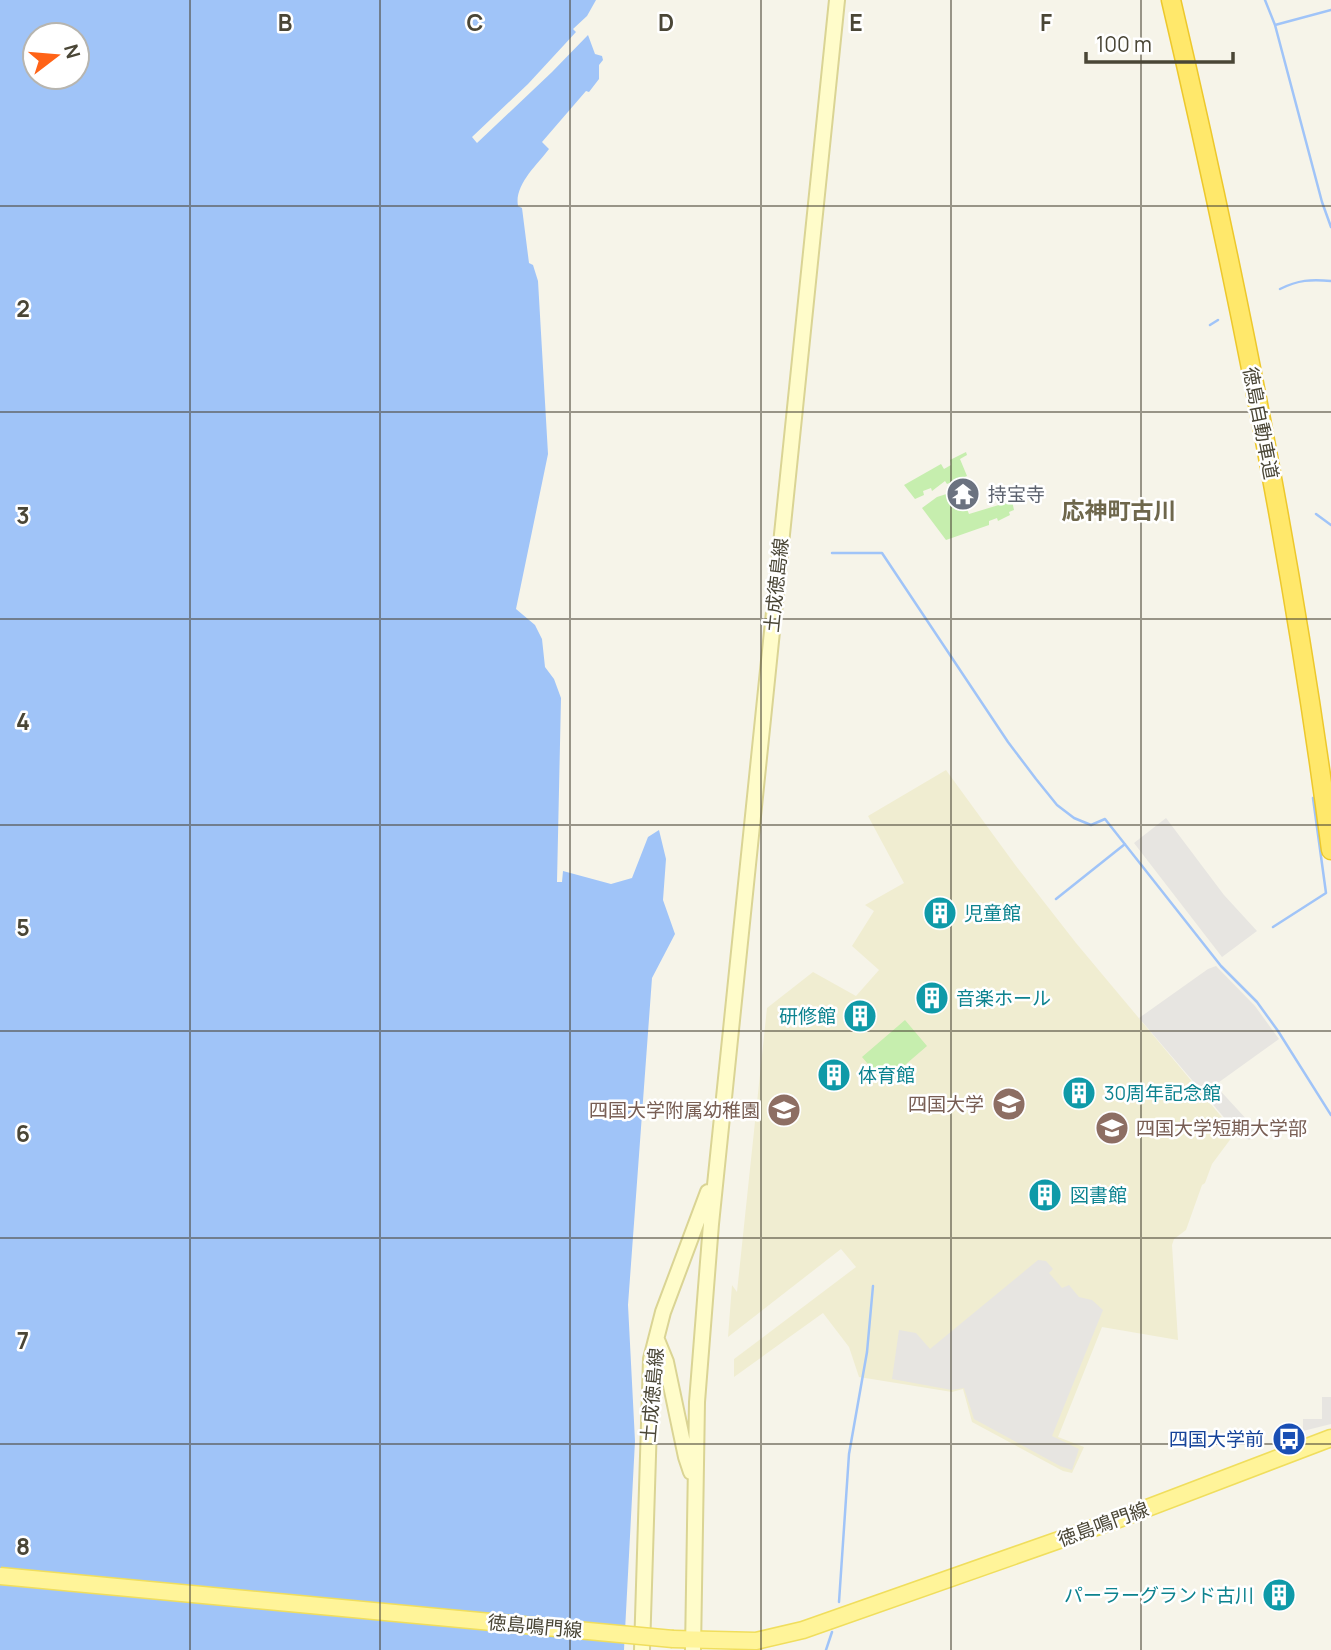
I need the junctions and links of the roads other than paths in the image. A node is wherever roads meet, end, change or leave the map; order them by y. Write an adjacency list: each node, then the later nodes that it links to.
1 (837, 0): 4 (main road, 土成徳島線)
2 (1171, 0): 3 (highway, 徳島自動車道)
3 (1331, 850)
4 (716, 1169): 5 (main road, 土成徳島線); 7 (main road, 土成徳島線)
5 (657, 1340): 7 (main road); 10 (main road, 土成徳島線)
6 (1331, 1438): 9 (main road, 徳島鳴門線)
7 (694, 1480): 9 (main road, 土成徳島線)
8 (0, 1576): 9 (main road, 徳島鳴門線, bridge)
9 (693, 1645)
10 (642, 1650)

